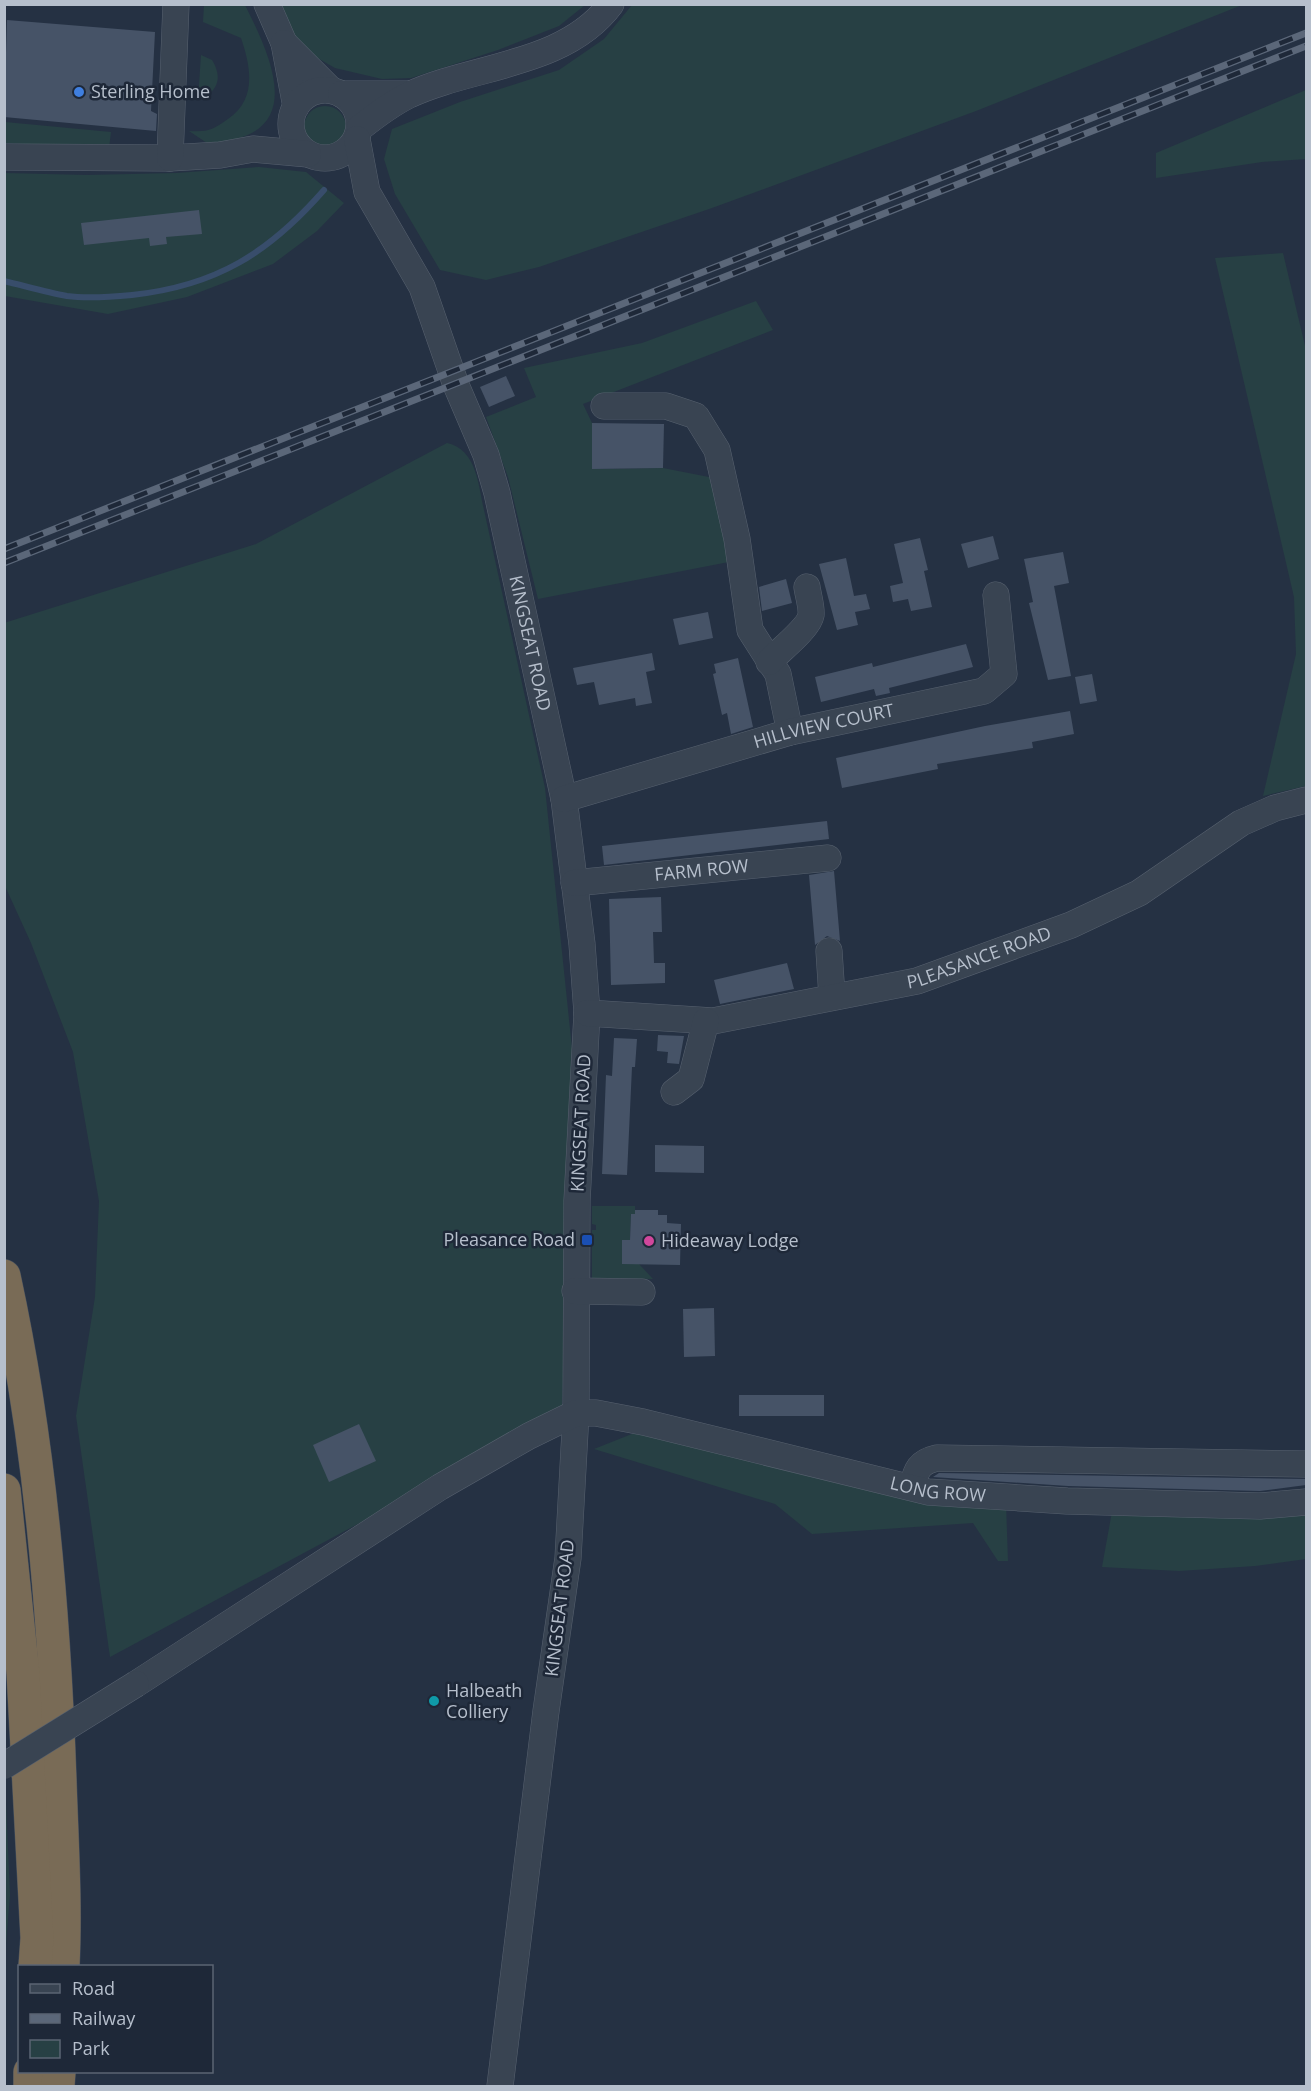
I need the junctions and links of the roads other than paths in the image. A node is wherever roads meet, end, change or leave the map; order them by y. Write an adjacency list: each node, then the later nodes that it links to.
1 (176, 4): 12 (street)
2 (267, 4): 4 (street, KINGSEAT ROAD)
3 (611, 4): 6 (street)
4 (284, 43): 5 (street, KINGSEAT ROAD); 7 (street, KINGSEAT ROAD)
5 (336, 92): 6 (street); 7 (street); 8 (street, KINGSEAT ROAD)
6 (410, 94): 8 (street)
7 (295, 110): 9 (street); 10 (street, KINGSEAT ROAD)
8 (358, 134): 10 (street); 13 (street, KINGSEAT ROAD)
9 (253, 149): 10 (street); 12 (street)
10 (314, 156): 13 (street, KINGSEAT ROAD)
11 (4, 157): 12 (street)
12 (170, 158)
13 (367, 192): 19 (street, KINGSEAT ROAD)
14 (604, 406): 17 (street)
15 (807, 587): 17 (street)
16 (996, 595): 18 (street, HILLVIEW COURT)
17 (769, 662): 18 (street)
18 (790, 732): 19 (street, HILLVIEW COURT)
19 (564, 799): 22 (street, KINGSEAT ROAD)
20 (1306, 800): 24 (street, PLEASANCE ROAD)
21 (828, 858): 22 (street, FARM ROW)
22 (574, 883): 25 (street, KINGSEAT ROAD)
23 (829, 951): 24 (street)
24 (841, 996): 26 (street, PLEASANCE ROAD)
25 (587, 1013): 26 (street, PLEASANCE ROAD); 29 (street, KINGSEAT ROAD)
26 (706, 1021): 27 (street)
27 (674, 1092)
28 (4, 1276): 38 (highway)
29 (575, 1291): 30 (street); 31 (street, KINGSEAT ROAD)
30 (642, 1292)
31 (576, 1413): 33 (street, LONG ROW); 36 (street, bridge); 39 (street, KINGSEAT ROAD)
32 (1306, 1464): 33 (street)
33 (912, 1488): 35 (street, LONG ROW)
34 (4, 1490): 37 (highway)
35 (1306, 1502)
36 (4, 1766)
37 (35, 1965)
38 (63, 1965)
39 (500, 2086)

